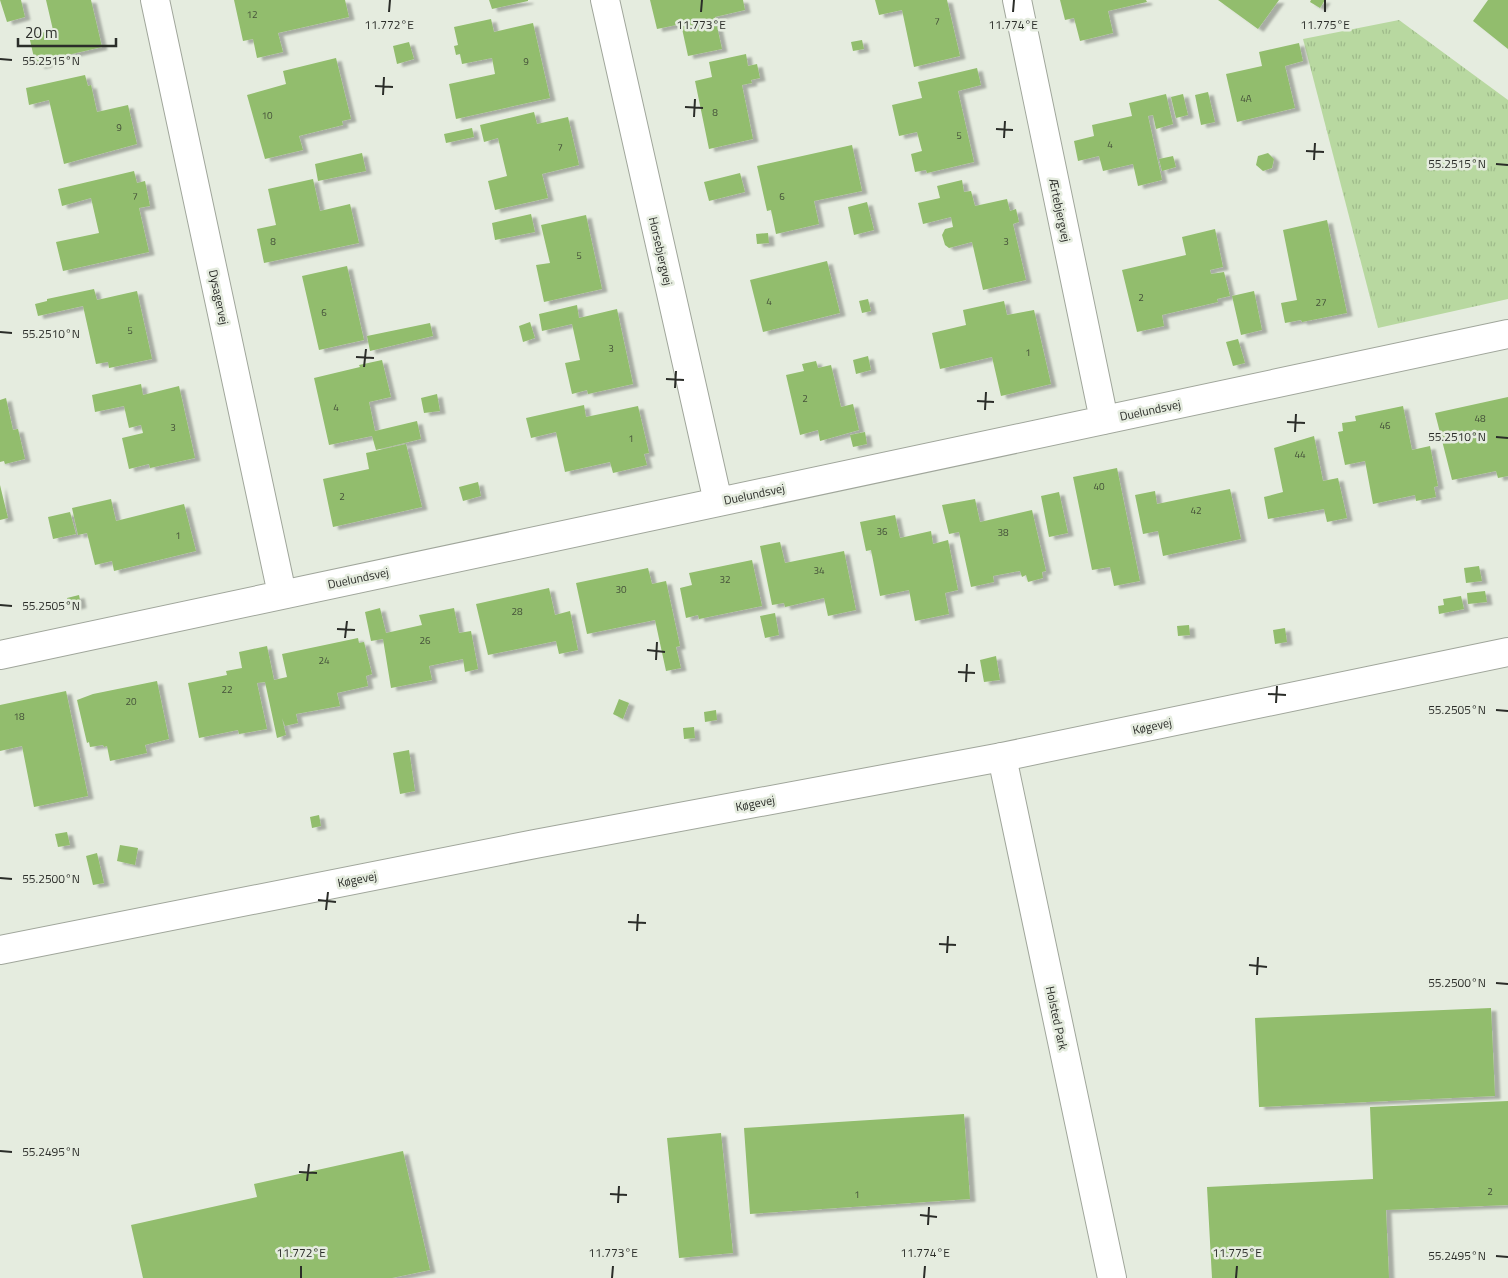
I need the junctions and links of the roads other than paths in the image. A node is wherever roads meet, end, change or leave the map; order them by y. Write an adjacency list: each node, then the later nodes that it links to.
1 (155, 0): 7 (street, Dysagervej)
2 (605, 0): 6 (street, Horsebjergvej)
3 (1017, 0): 5 (street, Ærtebjergvej)
4 (1508, 334): 5 (street, Duelundsvej)
5 (1104, 420): 6 (street, Duelundsvej)
6 (718, 502): 7 (street, Duelundsvej)
7 (282, 594): 9 (street, Duelundsvej)
8 (1508, 652): 10 (street, Køgevej)
9 (0, 655)
10 (1002, 757): 11 (street, Køgevej); 12 (street, Holsted Park)
11 (0, 950)
12 (1112, 1278)

